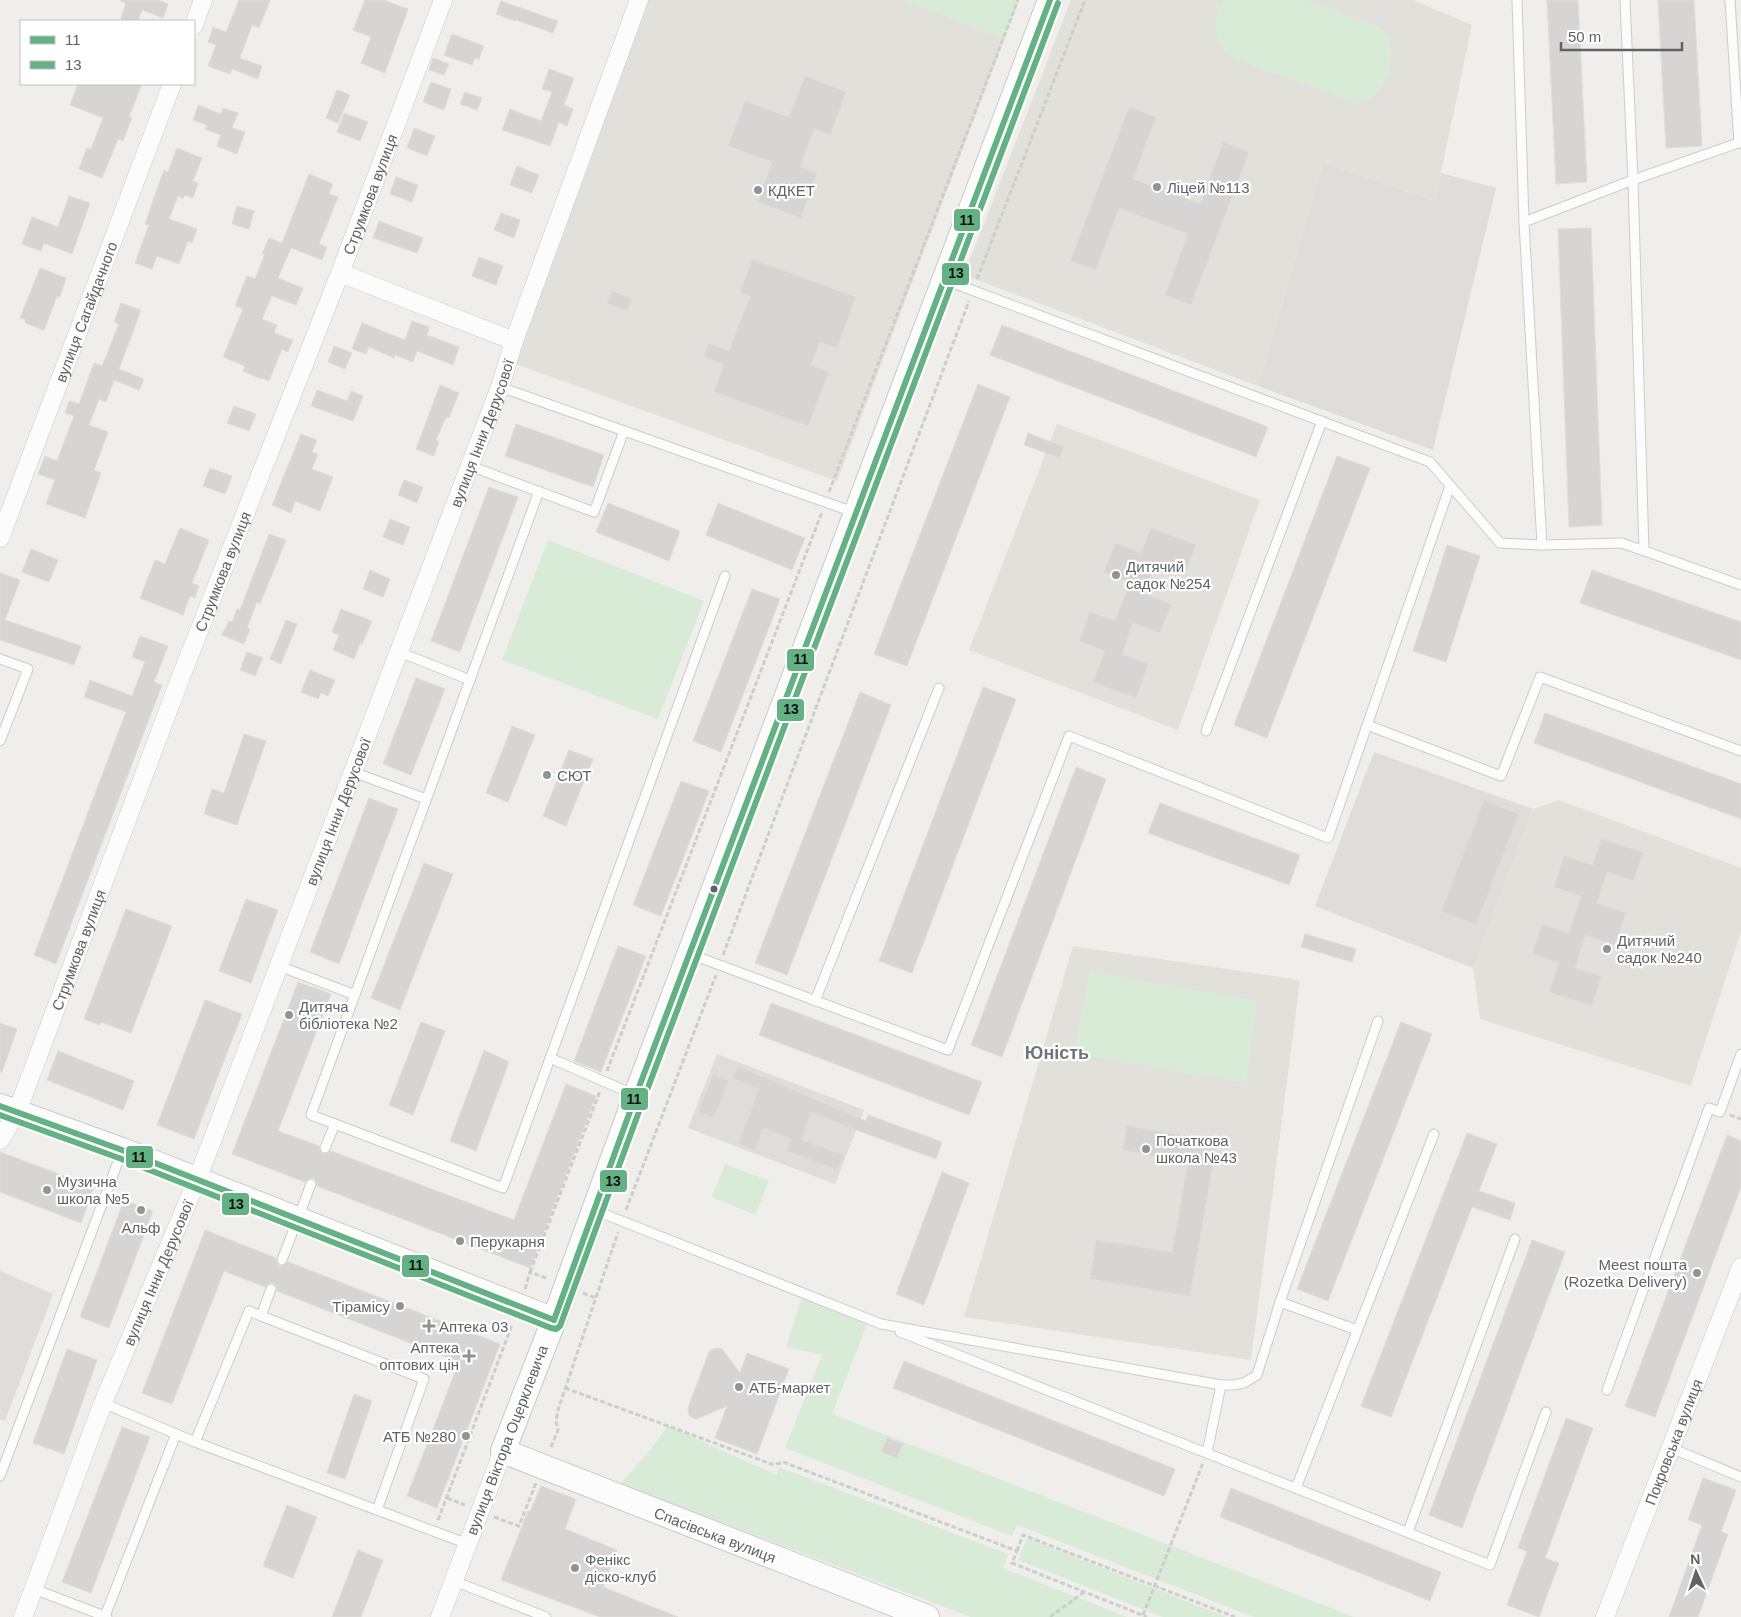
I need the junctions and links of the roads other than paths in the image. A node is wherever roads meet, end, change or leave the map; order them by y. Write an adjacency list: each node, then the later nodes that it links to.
1 (203, 0): 8 (street)
2 (443, 0): 13 (street, Струмкова вулиця)
3 (639, 0): 15 (street, вулиця Інни Дерусової)
4 (1050, 0): 14 (street, вулиця Віктора Оцерклевича)
5 (1517, 0): 12 (lane)
6 (1625, 0): 11 (lane)
7 (1730, 0): 10 (lane)
8 (195, 22)
9 (172, 85): 23 (street, вулиця Сагайдачного)
10 (1740, 143): 11 (lane)
11 (1633, 180): 12 (lane); 25 (lane)
12 (1524, 222): 24 (lane)
13 (340, 274): 15 (street); 46 (street, Струмкова вулиця)
14 (943, 279): 17 (lane); 22 (street, вулиця Віктора Оцерклевича)
15 (514, 341): 16 (street, вулиця Інни Дерусової)
16 (500, 387): 18 (lane); 19 (street, вулиця Інни Дерусової)
17 (1322, 421): 20 (lane); 33 (lane)
18 (624, 431): 21 (lane); 22 (lane)
19 (470, 466): 21 (lane); 28 (street, вулиця Інни Дерусової)
20 (1450, 486): 24 (lane); 32 (lane)
21 (539, 491): 30 (lane)
22 (857, 513): 38 (street, вулиця Віктора Оцерклевича)
23 (0, 538)
24 (1542, 545): 25 (lane)
25 (1644, 551): 27 (lane)
26 (725, 576): 44 (lane)
27 (1741, 585)
28 (399, 652): 30 (lane); 36 (street, вулиця Інни Дерусової)
29 (0, 659): 34 (lane)
30 (470, 680): 37 (lane)
31 (939, 688): 41 (lane)
32 (1367, 725): 35 (lane); 41 (lane)
33 (1206, 731)
34 (0, 741)
35 (1741, 751)
36 (353, 772): 37 (lane); 39 (street, вулиця Інни Дерусової)
37 (426, 799): 40 (lane)
38 (690, 954): 41 (lane); 45 (street, вулиця Віктора Оцерклевича)
39 (279, 966): 40 (lane); 52 (street, вулиця Інни Дерусової)
40 (355, 995): 47 (lane)
41 (814, 1001)
42 (1378, 1021): 60 (lane)
43 (1741, 1054): 66 (lane)
44 (550, 1058): 45 (lane); 47 (lane)
45 (636, 1095): 54 (street, вулиця Віктора Оцерклевича)
46 (9, 1109): 49 (street, Струмкова вулиця); 51 (street)
47 (334, 1124): 50 (lane)
48 (1434, 1134): 64 (lane)
49 (0, 1140)
50 (325, 1148)
51 (122, 1150): 52 (street); 74 (lane)
52 (197, 1180): 55 (street); 67 (street, вулиця Інни Дерусової)
53 (312, 1184): 55 (lane)
54 (594, 1210): 62 (street, вулиця Віктора Оцерклевича); 63 (lane)
55 (298, 1220): 57 (lane); 62 (street)
56 (1515, 1239): 78 (lane)
57 (282, 1260)
58 (1741, 1267): 71 (street, Покровська вулиця)
59 (272, 1289): 61 (lane)
60 (1280, 1302): 64 (lane); 65 (lane)
61 (261, 1316): 70 (lane); 77 (lane)
62 (554, 1320): 72 (street, вулиця Віктора Оцерклевича)
63 (881, 1324): 65 (lane); 73 (lane)
64 (1357, 1330): 76 (lane)
65 (1221, 1385): 73 (lane)
66 (1607, 1390)
67 (103, 1403): 69 (lane); 81 (street, вулиця Інни Дерусової)
68 (1546, 1412): 78 (lane)
69 (176, 1434): 70 (lane); 83 (lane)
70 (195, 1442): 77 (lane)
71 (1671, 1448): 75 (lane); 87 (street, Покровська вулиця)
72 (503, 1451): 79 (street, вулиця Віктора Оцерклевича); 86 (street, Спасівська вулиця)
73 (1207, 1453): 76 (lane)
74 (0, 1476)
75 (1741, 1477)
76 (1296, 1488): 78 (lane)
77 (377, 1510): 79 (lane)
78 (1408, 1532)
79 (468, 1544): 80 (street, вулиця Віктора Оцерклевича)
80 (454, 1581): 84 (street, вулиця Віктора Оцерклевича); 85 (lane)
81 (34, 1589): 82 (street, вулиця Інни Дерусової); 83 (lane)
82 (23, 1617)
83 (106, 1617)
84 (440, 1617)
85 (546, 1617)
86 (928, 1617)
87 (1605, 1617)

